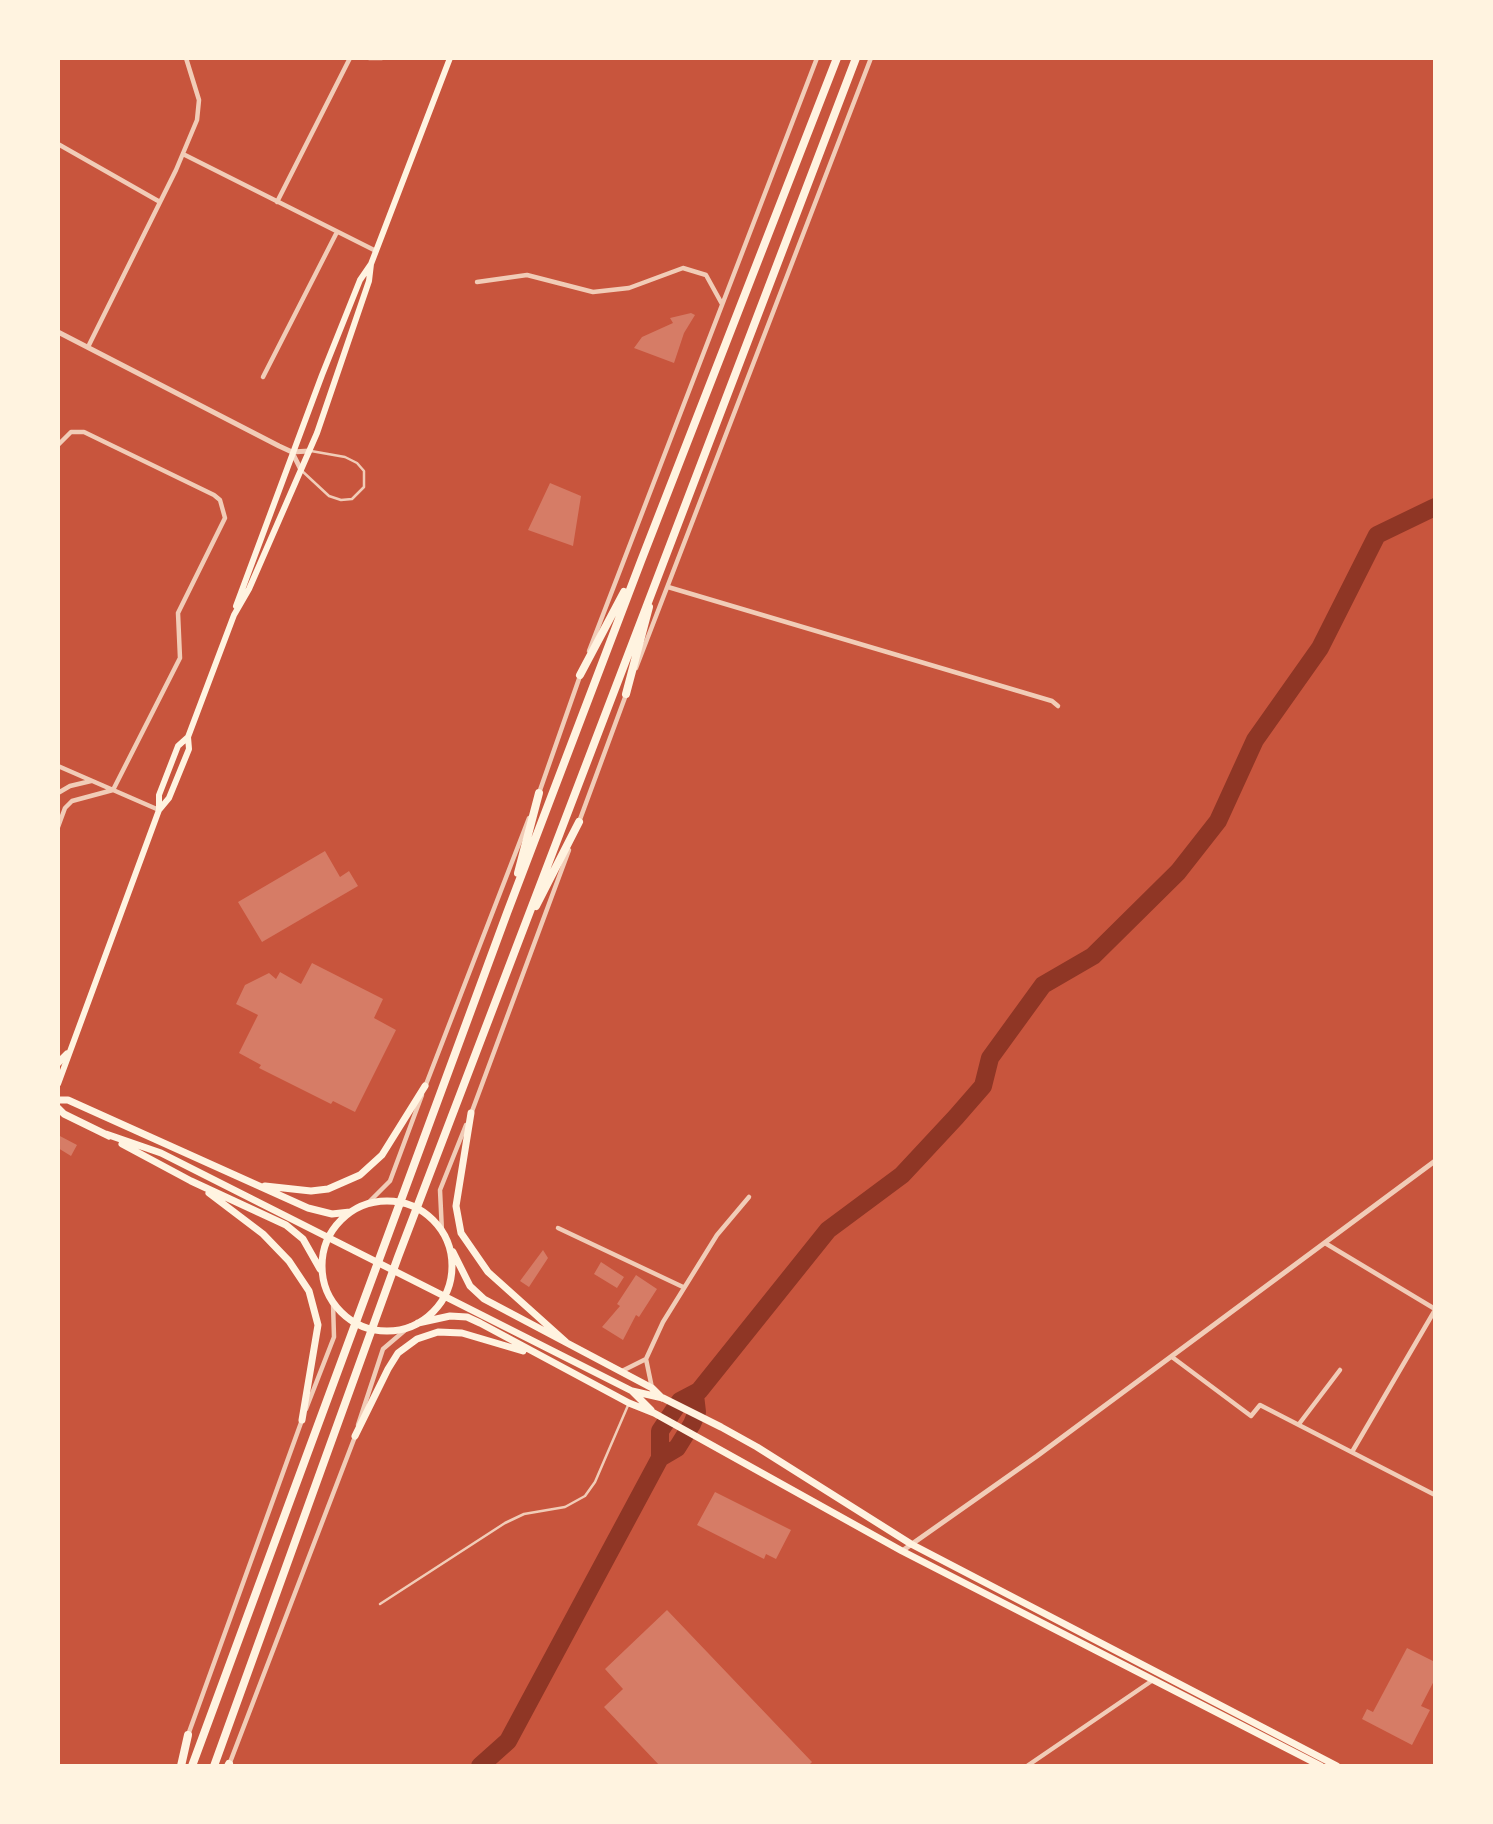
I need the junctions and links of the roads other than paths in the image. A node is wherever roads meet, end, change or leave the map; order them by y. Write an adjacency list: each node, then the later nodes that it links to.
1 (186, 58): 11 (street)
2 (349, 58): 13 (street)
3 (369, 58): 4 (street)
4 (382, 58)
5 (450, 58): 15 (main road)
6 (817, 58): 18 (street)
7 (837, 58): 26 (highway)
8 (856, 58): 27 (highway)
9 (871, 58): 28 (street)
10 (58, 144): 12 (street)
11 (182, 154): 12 (street); 13 (street)
12 (160, 202): 20 (street)
13 (277, 202): 14 (street)
14 (337, 232): 15 (street); 21 (street)
15 (376, 251): 16 (main road)
16 (371, 264): 23 (main road); 24 (main road)
17 (477, 282): 18 (street)
18 (722, 305): 30 (street)
19 (58, 332): 20 (street)
20 (88, 347): 24 (street)
21 (263, 377)
22 (58, 445): 36 (street)
23 (309, 451): 24 (street); 25 (main road); 25 (lane)
24 (292, 452): 25 (street); 29 (main road)
25 (301, 470): 29 (main road)
26 (641, 561): 30 (highway); 42 (highway)
27 (659, 567): 31 (highway); 43 (highway)
28 (668, 587): 31 (street); 32 (street)
29 (234, 615): 33 (main road)
30 (580, 675): 38 (street)
31 (626, 694): 40 (street)
32 (1059, 706)
33 (188, 737): 39 (main road); 39 (main road)
34 (58, 766): 35 (street)
35 (92, 781): 36 (street); 37 (street)
36 (113, 790): 39 (street); 41 (street)
37 (58, 793)
38 (539, 793): 42 (highway); 47 (street)
39 (159, 810): 44 (main road)
40 (579, 822): 43 (highway); 50 (street)
41 (58, 827)
42 (508, 914): 91 (highway)
43 (518, 943): 92 (highway)
44 (67, 1054): 45 (main road); 46 (main road)
45 (58, 1063)
46 (58, 1084)
47 (425, 1086): 56 (main road); 58 (street)
48 (58, 1100): 51 (main road)
49 (58, 1108): 52 (main road)
50 (471, 1113): 61 (street); 69 (main road)
51 (125, 1127): 53 (main road); 56 (main road)
52 (106, 1134): 53 (main road); 55 (main road)
53 (161, 1153): 76 (main road)
54 (1435, 1161): 63 (street)
55 (194, 1182): 64 (main road); 80 (main road)
56 (253, 1184): 59 (main road)
57 (749, 1197): 65 (street)
58 (367, 1204): 59 (main road); 61 (main road)
59 (351, 1212): 64 (main road)
60 (558, 1228): 65 (street)
61 (442, 1232): 62 (main road)
62 (447, 1241): 68 (main road); 69 (main road)
63 (1325, 1243): 67 (street); 71 (street)
64 (322, 1272): 66 (main road)
65 (684, 1287): 72 (street)
66 (333, 1303): 68 (main road); 80 (street)
67 (1435, 1310): 83 (street)
68 (414, 1324): 70 (main road); 82 (street)
69 (566, 1342): 74 (main road)
70 (537, 1355): 78 (main road); 82 (main road)
71 (1172, 1357): 81 (street); 85 (street)
72 (646, 1359): 74 (street); 75 (street)
73 (1340, 1370): 81 (street)
74 (620, 1372): 75 (main road)
75 (652, 1388): 77 (main road)
76 (632, 1391): 77 (main road); 79 (main road)
77 (663, 1398): 85 (main road)
78 (629, 1403): 79 (main road); 87 (lane)
79 (654, 1413): 86 (main road)
80 (302, 1420): 89 (street)
81 (1299, 1424): 83 (street)
82 (355, 1436): 93 (street)
83 (1353, 1452): 84 (street)
84 (1435, 1495)
85 (911, 1544): 86 (street); 96 (main road)
86 (902, 1551): 88 (main road)
87 (380, 1604)
88 (1154, 1679): 94 (street); 95 (main road)
89 (188, 1735): 90 (highway)
90 (179, 1766)
91 (192, 1766)
92 (214, 1766)
93 (229, 1766)
94 (1027, 1766)
95 (1321, 1766)
96 (1337, 1766)

